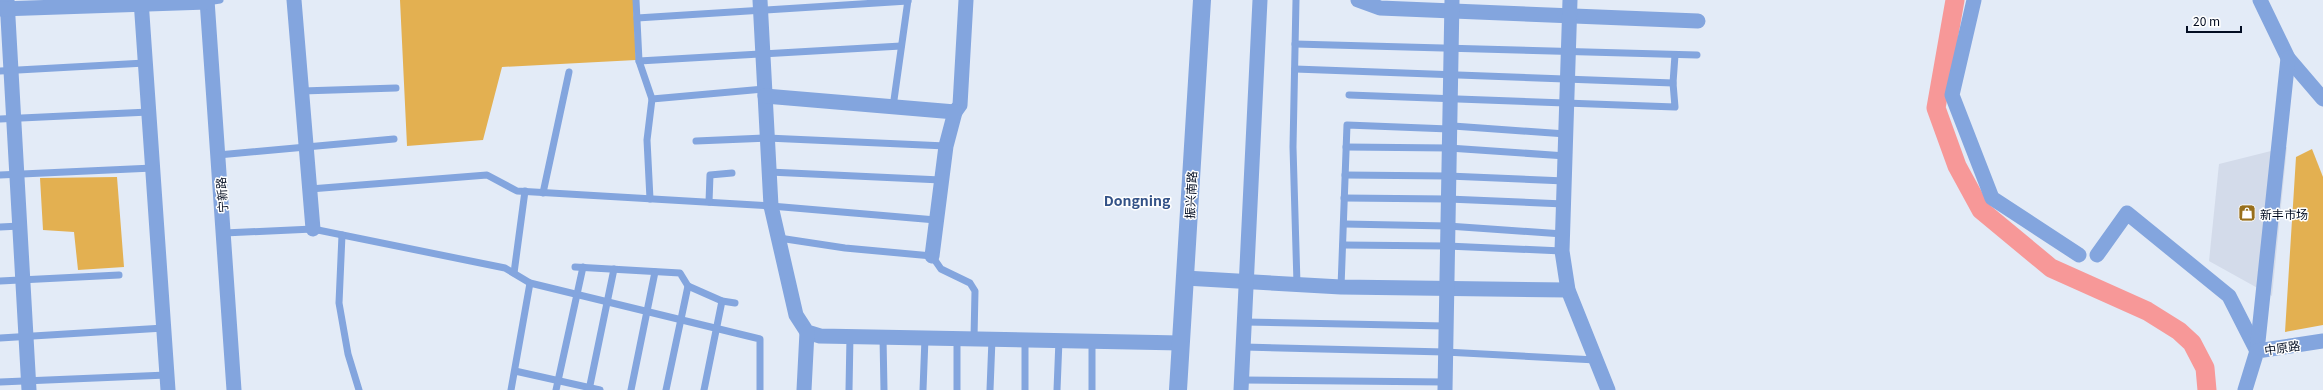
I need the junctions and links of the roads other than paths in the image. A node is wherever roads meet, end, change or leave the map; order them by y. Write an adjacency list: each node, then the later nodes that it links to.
1 (211, 0): 13 (street); 57 (street, 宁新路)
2 (294, 0): 37 (street)
3 (636, 0): 18 (lane)
4 (908, 0): 14 (lane); 21 (lane)
5 (966, 0): 46 (street)
6 (1202, 0): 99 (street, 振兴南路)
7 (1260, 0): 102 (street)
8 (1296, 0): 20 (lane)
9 (1358, 0): 16 (street)
10 (1570, 0): 17 (street)
11 (1974, 0): 90 (street)
12 (2260, 0): 27 (street)
13 (141, 2): 15 (street); 29 (street)
14 (760, 5): 18 (lane); 24 (street)
15 (5, 6): 31 (street)
16 (1452, 6): 17 (street); 22 (street)
17 (1570, 17): 19 (street); 23 (street)
18 (637, 18): 28 (lane)
19 (1698, 21)
20 (1295, 44): 22 (lane); 30 (lane)
21 (901, 46): 24 (lane); 44 (lane)
22 (1451, 48): 23 (lane); 33 (street)
23 (1569, 52): 25 (lane); 34 (street)
24 (763, 54): 28 (lane); 38 (street)
25 (1675, 55): 26 (lane); 35 (lane)
26 (1697, 55)
27 (2288, 58): 40 (street); 134 (street)
28 (639, 61): 41 (lane)
29 (145, 63): 31 (lane); 45 (street)
30 (1295, 69): 33 (lane); 104 (lane)
31 (5, 71): 47 (street)
32 (569, 72): 70 (lane)
33 (1450, 73): 34 (lane); 42 (street)
34 (1568, 78): 35 (lane); 43 (street)
35 (1673, 82): 43 (lane)
36 (396, 88): 37 (lane)
37 (302, 91): 54 (street)
38 (765, 93): 41 (lane); 44 (street); 50 (street)
39 (1349, 95): 42 (lane)
40 (2323, 98)
41 (652, 99): 73 (lane)
42 (1450, 99): 43 (lane); 48 (street)
43 (1567, 104): 49 (street)
44 (893, 107): 46 (street)
45 (149, 112): 47 (lane); 59 (street)
46 (955, 112): 53 (street)
47 (7, 119): 62 (street)
48 (1449, 128): 49 (lane); 55 (lane); 56 (street)
49 (1567, 134): 58 (street)
50 (767, 138): 52 (lane); 53 (lane); 60 (street)
51 (394, 139): 54 (lane)
52 (696, 141)
53 (946, 146): 66 (street)
54 (306, 147): 57 (lane); 68 (street)
55 (1346, 147): 56 (lane); 64 (lane)
56 (1449, 148): 58 (lane); 65 (street)
57 (218, 155): 83 (street, 宁新路)
58 (1566, 156): 67 (street)
59 (152, 168): 62 (lane); 117 (street)
60 (769, 172): 66 (lane); 76 (street)
61 (732, 173): 74 (lane)
62 (17, 174): 63 (lane); 79 (street)
63 (0, 175)
64 (1345, 175): 65 (lane); 71 (lane)
65 (1448, 176): 67 (lane); 72 (street)
66 (941, 180): 77 (street)
67 (1565, 181): 75 (street)
68 (310, 189): 69 (lane); 82 (street)
69 (524, 191): 70 (lane); 97 (lane)
70 (544, 193): 73 (lane)
71 (1344, 198): 72 (lane); 78 (lane)
72 (1448, 198): 75 (lane); 80 (street)
73 (650, 199): 74 (lane)
74 (709, 202): 76 (lane)
75 (1564, 204): 84 (street)
76 (771, 206): 77 (lane); 86 (street)
77 (936, 220): 92 (street)
78 (1344, 224): 80 (lane); 87 (lane)
79 (20, 226): 81 (lane); 100 (street)
80 (1448, 226): 84 (lane); 88 (street)
81 (0, 227)
82 (313, 229): 83 (lane); 85 (lane)
83 (224, 233): 145 (street, 宁新路)
84 (1563, 234): 89 (street)
85 (342, 235): 97 (lane); 146 (lane)
86 (779, 238): 92 (lane); 119 (street)
87 (1343, 245): 88 (lane); 106 (lane)
88 (1447, 246): 89 (lane); 107 (street)
89 (1562, 251): 108 (street)
90 (2079, 255)
91 (2097, 255): 134 (street)
92 (932, 256): 126 (lane)
93 (575, 267): 94 (lane)
94 (583, 267): 95 (lane); 109 (lane)
95 (614, 269): 96 (lane); 111 (lane)
96 (655, 272): 105 (lane); 113 (lane)
97 (514, 273): 103 (lane)
98 (119, 274): 100 (lane)
99 (1185, 278): 102 (street); 132 (street, 振兴南路)
100 (23, 280): 101 (lane); 120 (street)
101 (0, 281)
102 (1247, 281): 104 (street); 115 (street)
103 (530, 282): 109 (lane); 137 (lane)
104 (1297, 284): 106 (street)
105 (688, 286): 110 (lane); 114 (lane)
106 (1341, 287): 107 (street)
107 (1446, 289): 108 (street); 116 (street)
108 (1568, 290): 136 (street)
109 (577, 294): 111 (lane); 138 (lane)
110 (722, 301): 112 (lane); 118 (lane)
111 (607, 302): 113 (lane); 144 (lane)
112 (735, 303)
113 (647, 311): 114 (lane); 150 (lane)
114 (681, 320): 118 (lane); 151 (lane)
115 (1245, 322): 116 (lane); 133 (street)
116 (1446, 326): 135 (street)
117 (164, 328): 120 (lane); 140 (street)
118 (717, 328): 152 (lane); 153 (lane)
119 (807, 332): 121 (street); 154 (street)
120 (26, 336): 123 (lane); 142 (street)
121 (850, 336): 122 (street); 155 (lane)
122 (883, 337): 124 (street); 156 (lane)
123 (0, 338)
124 (925, 338): 125 (street); 157 (lane)
125 (957, 338): 126 (street); 158 (lane)
126 (974, 338): 127 (street)
127 (992, 339): 128 (street); 159 (lane)
128 (1025, 340): 129 (street); 160 (lane)
129 (1059, 340): 130 (street); 161 (lane)
130 (1092, 341): 132 (street); 162 (lane)
131 (2323, 342): 134 (street, 中原路)
132 (1181, 343): 163 (street, 振兴南路)
133 (1244, 347): 135 (lane); 141 (street)
134 (2257, 351): 165 (street, 中原路)
135 (1445, 352): 136 (lane); 143 (street)
136 (1596, 360): 164 (street)
137 (515, 371): 138 (lane); 147 (lane)
138 (558, 380): 144 (lane); 148 (lane)
139 (0, 382): 142 (lane)
140 (168, 383): 142 (lane)
141 (1242, 385): 143 (lane)
142 (29, 386)
143 (1445, 386)
144 (589, 389): 149 (lane)
145 (234, 390)
146 (359, 390)
147 (512, 390)
148 (556, 390)
149 (600, 390)
150 (631, 390)
151 (666, 390)
152 (704, 390)
153 (760, 390)
154 (804, 390)
155 (850, 390)
156 (884, 390)
157 (923, 390)
158 (957, 390)
159 (990, 390)
160 (1025, 390)
161 (1057, 390)
162 (1092, 390)
163 (1178, 390)
164 (1608, 390)
165 (2245, 390)

